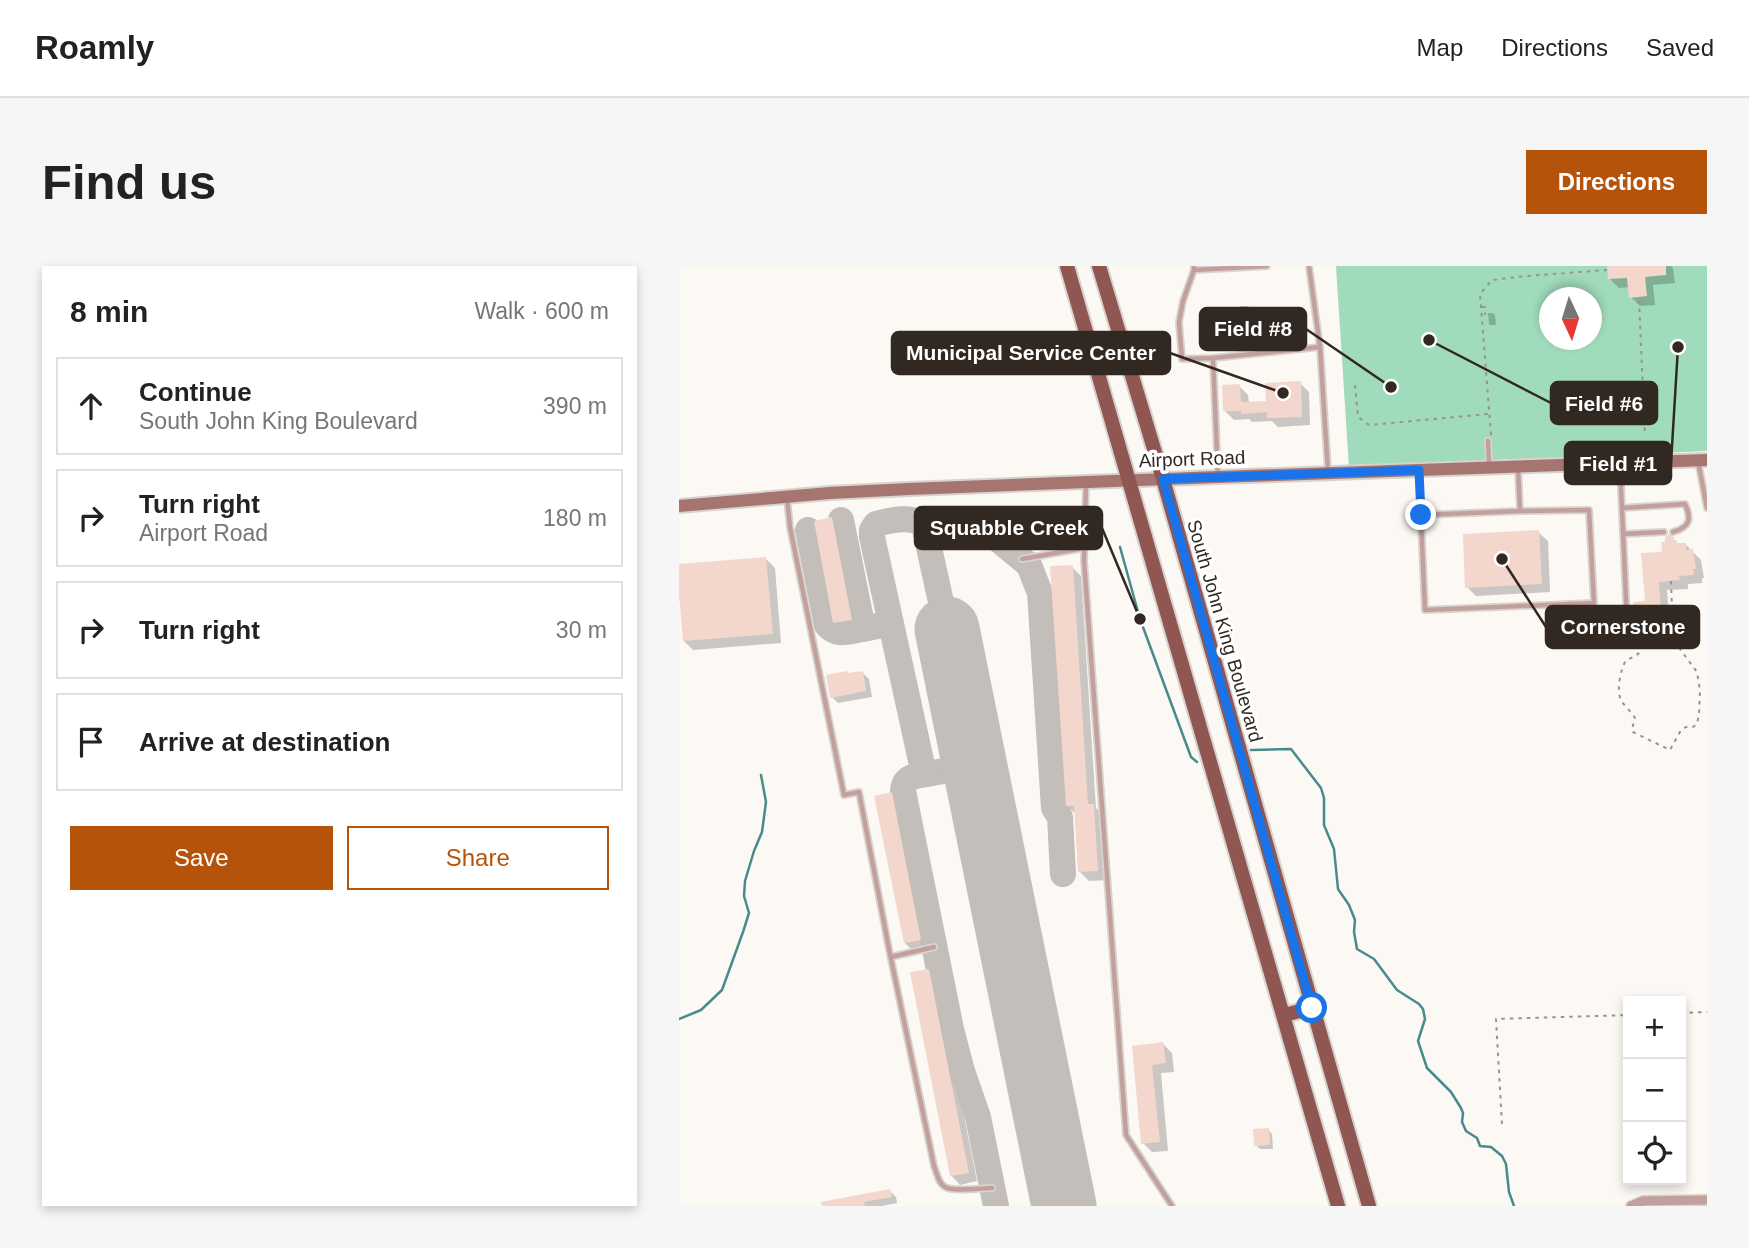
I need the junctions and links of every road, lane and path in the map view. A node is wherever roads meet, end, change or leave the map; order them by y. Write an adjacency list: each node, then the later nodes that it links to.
1 (1067, 266): 24 (main road)
2 (1099, 266): 23 (main road, South John King Boulevard)
3 (1266, 266): 5 (lane)
4 (1309, 266): 10 (lane)
5 (1194, 268): 11 (lane)
6 (1607, 270): 8 (path)
7 (1639, 300): 14 (path)
8 (1481, 307): 9 (path); 9 (path)
9 (1484, 317): 13 (path)
10 (1320, 347): 11 (lane); 21 (lane)
11 (1213, 358): 22 (lane)
12 (1355, 385): 13 (path)
13 (1489, 414): 15 (path)
14 (1645, 436)
15 (1490, 440): 19 (lane)
16 (1702, 460): 17 (street, Airport Road); 29 (lane)
17 (1620, 463): 18 (street, Airport Road); 28 (lane)
18 (1518, 467): 19 (street, Airport Road); 30 (lane)
19 (1489, 468): 20 (street, Airport Road)
20 (1419, 470): 21 (street, Airport Road); 31 (lane)
21 (1328, 473): 22 (street, Airport Road)
22 (1218, 477): 23 (street, Airport Road)
23 (1163, 479): 24 (street, Airport Road); 42 (main road, South John King Boulevard)
24 (1129, 481): 25 (street, Airport Road); 45 (main road)
25 (1086, 482): 26 (street, Airport Road); 35 (lane)
26 (786, 497): 27 (street, Airport Road); 41 (lane)
27 (679, 506)
28 (1622, 508): 32 (lane); 34 (lane)
29 (1707, 508)
30 (1520, 512): 31 (lane); 31 (lane)
31 (1421, 515)
32 (1674, 531)
33 (1664, 532): 34 (lane)
34 (1623, 534): 39 (lane)
35 (1084, 548): 36 (lane); 50 (lane)
36 (1022, 559)
37 (1671, 581): 38 (path)
38 (1673, 612): 38 (path)
39 (1628, 645)
40 (934, 947): 41 (lane)
41 (891, 957): 48 (lane)
42 (1312, 1008): 45 (main road); 52 (main road, South John King Boulevard)
43 (1707, 1012): 44 (path)
44 (1686, 1013)
45 (1284, 1015): 51 (main road)
46 (1623, 1015): 47 (path)
47 (1502, 1124)
48 (992, 1188)
49 (1707, 1200): 53 (street)
50 (1172, 1206)
51 (1338, 1206)
52 (1369, 1206)
53 (1631, 1206)

